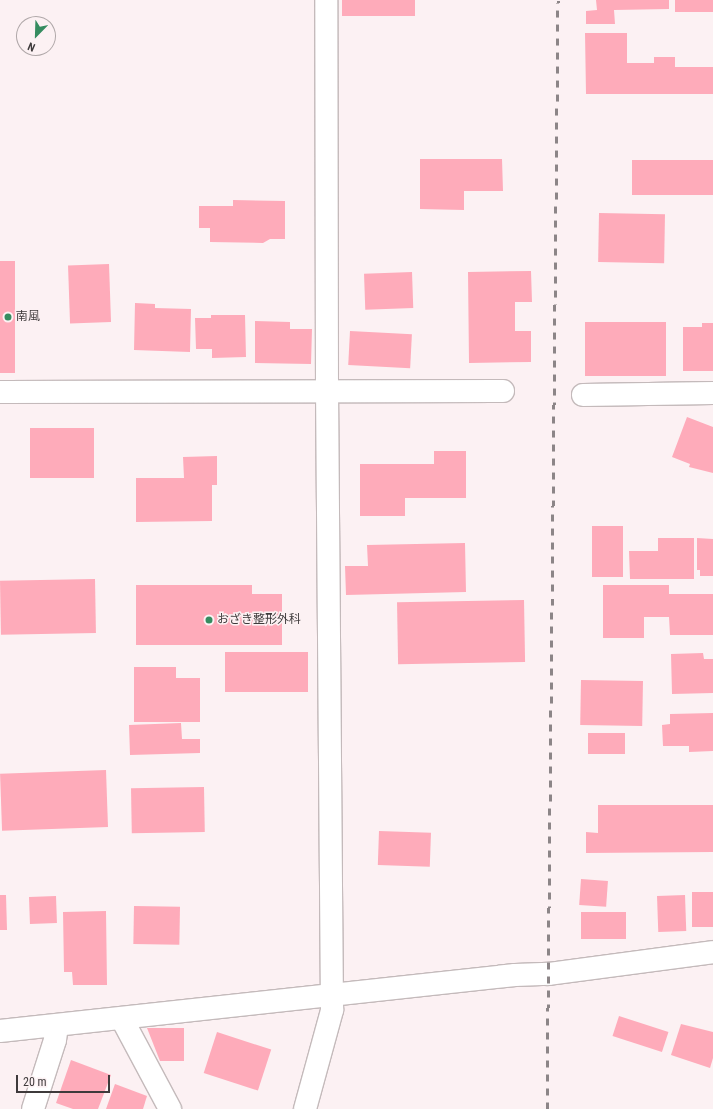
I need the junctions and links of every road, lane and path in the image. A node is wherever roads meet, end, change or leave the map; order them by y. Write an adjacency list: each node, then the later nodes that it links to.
1 (326, 0): 4 (street)
2 (503, 391): 4 (street)
3 (0, 392): 4 (street)
4 (327, 392): 8 (street)
5 (713, 393): 6 (street)
6 (583, 395)
7 (713, 952): 8 (street)
8 (331, 996): 9 (street); 14 (street)
9 (122, 1019): 10 (street); 13 (street)
10 (57, 1026): 11 (street); 12 (street)
11 (0, 1031)
12 (34, 1109)
13 (170, 1109)
14 (305, 1109)

